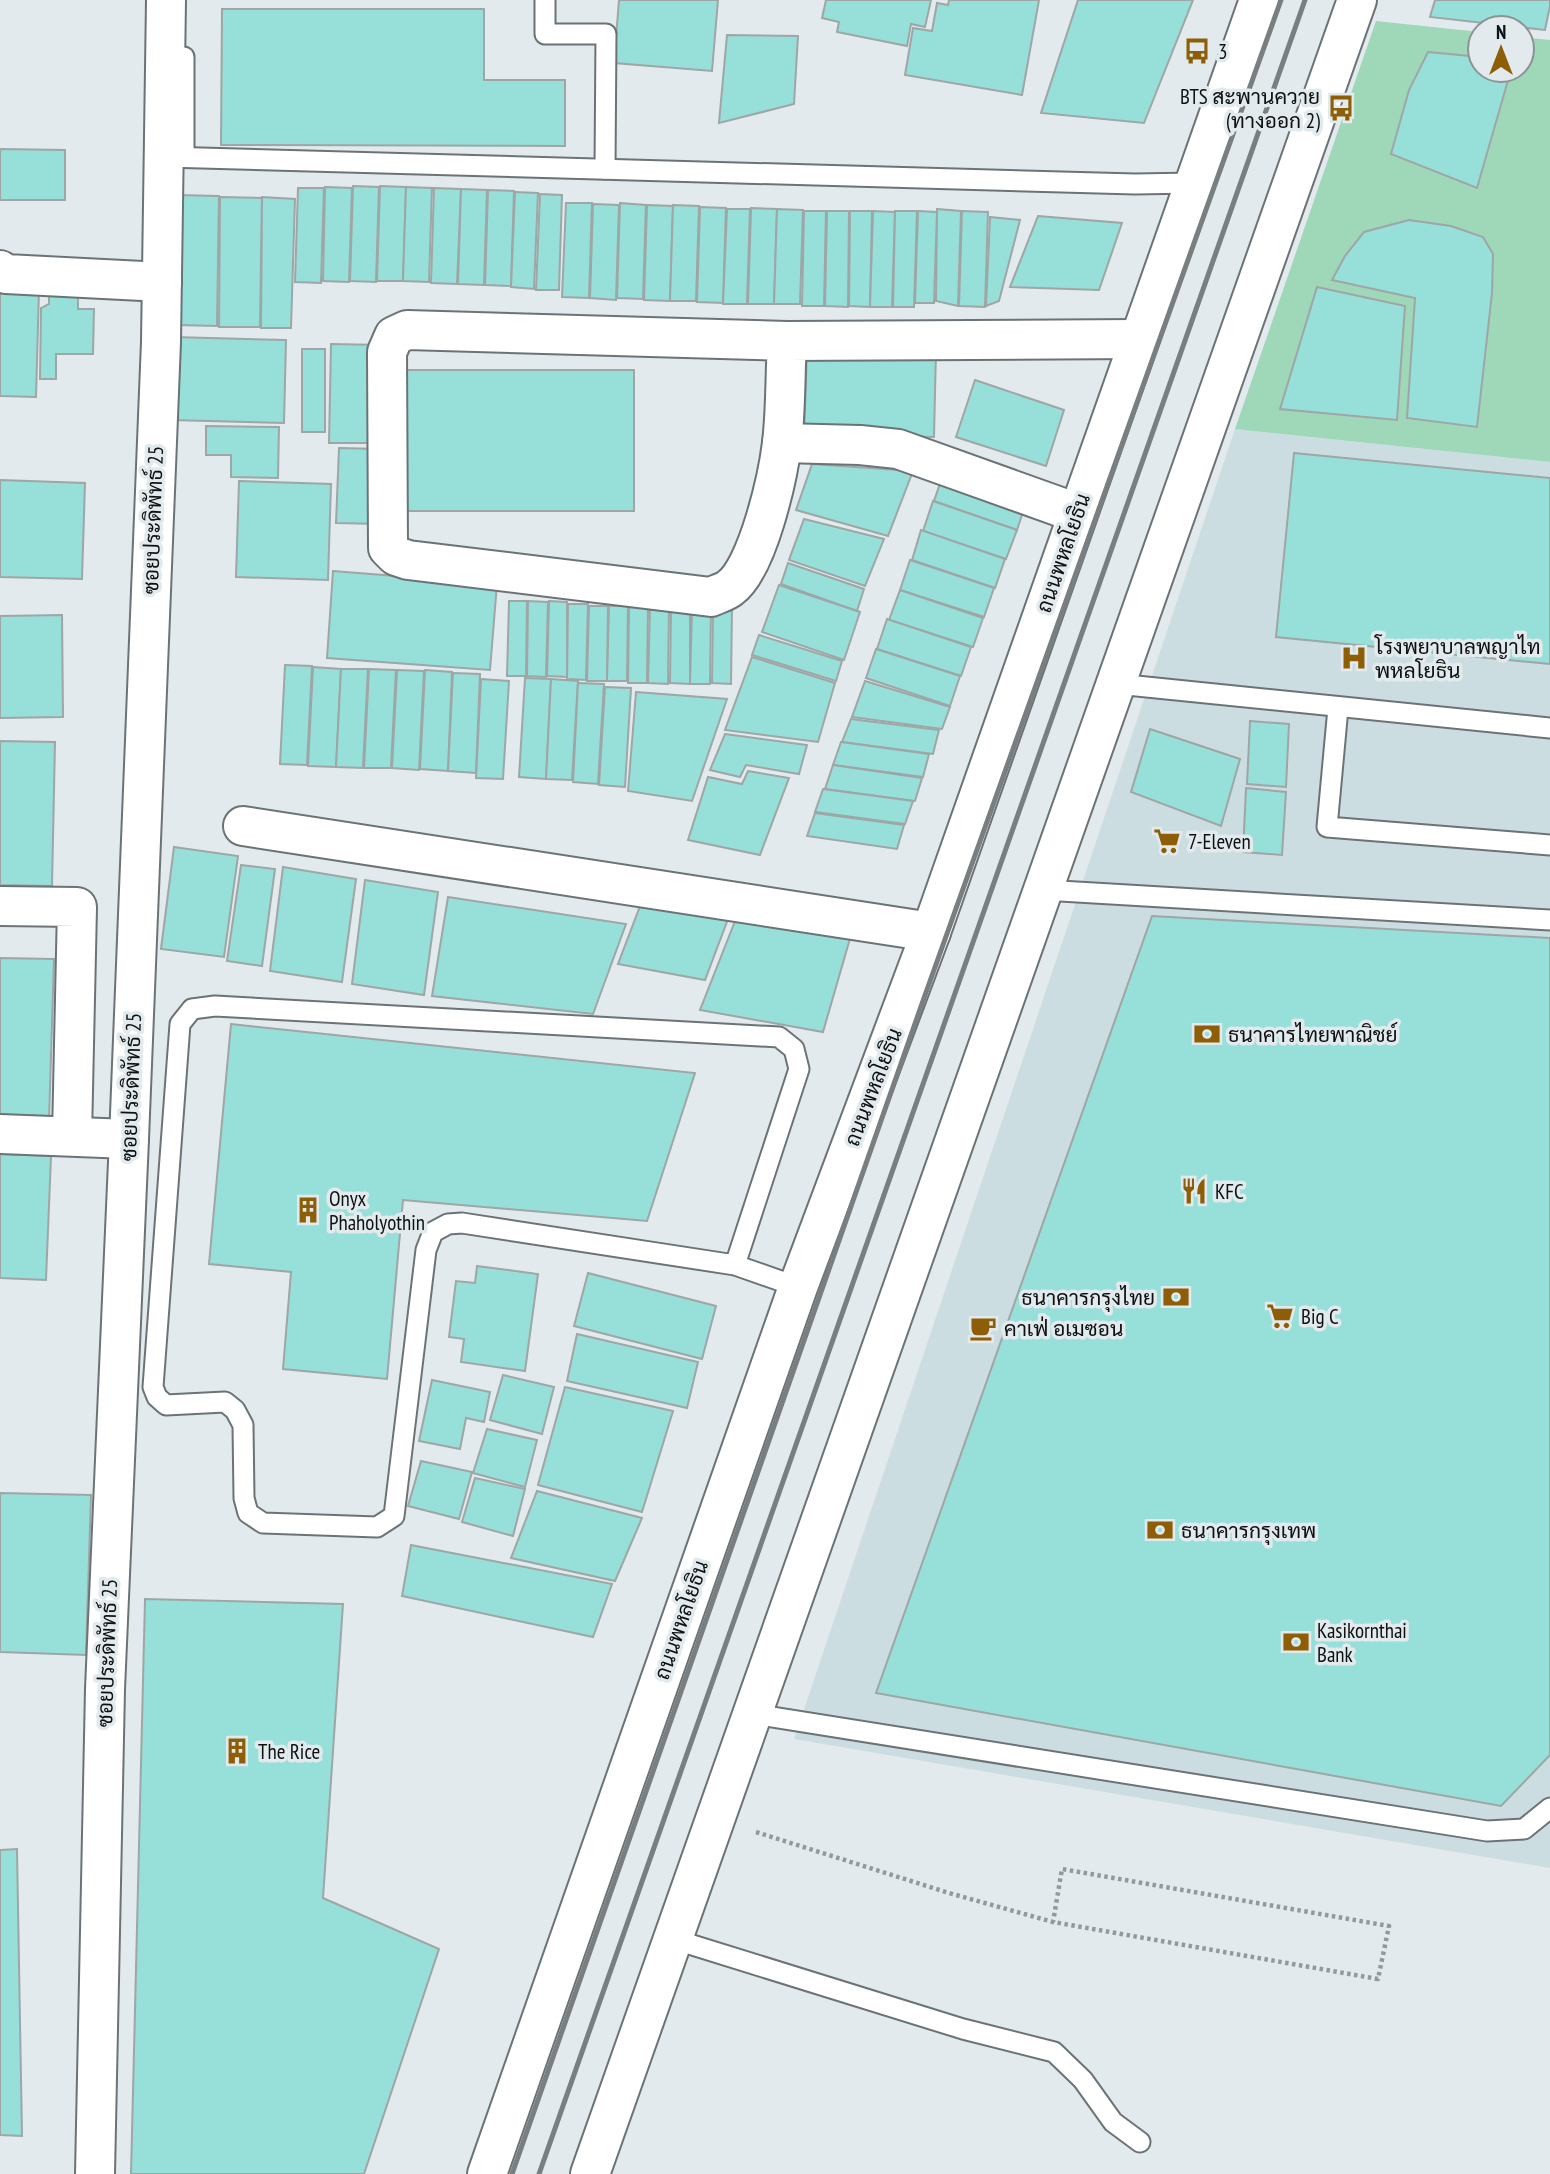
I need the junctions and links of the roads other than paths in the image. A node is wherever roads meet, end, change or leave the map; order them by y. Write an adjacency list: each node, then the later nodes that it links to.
1 (166, 0): 6 (street, ซอยประดิพัทธ์ 25)
2 (184, 0): 6 (lane)
3 (545, 0): 7 (lane)
4 (1259, 0): 8 (street, ถนนพหลโยธิน)
5 (1357, 0): 15 (street)
6 (174, 157): 7 (lane); 10 (street, ซอยประดิพัทธ์ 25)
7 (605, 169): 8 (lane)
8 (1194, 183): 11 (street, ถนนพหลโยธิน)
9 (0, 270): 10 (street)
10 (162, 282): 26 (street, ซอยประดิพัทธ์ 25)
11 (1138, 339): 12 (street); 14 (street, ถนนพหลโยธิน)
12 (787, 341): 13 (street); 13 (street)
13 (782, 443): 14 (street)
14 (1077, 513): 23 (street, ถนนพหลโยธิน)
15 (1117, 684): 16 (lane); 20 (street)
16 (1338, 708): 17 (lane); 19 (lane)
17 (1550, 728)
18 (243, 826): 23 (street)
19 (1550, 845)
20 (1043, 890): 22 (lane); 29 (street)
21 (0, 906): 25 (street)
22 (1550, 920)
23 (931, 932): 28 (street, ถนนพหลโยธิน)
24 (0, 1134): 25 (street)
25 (72, 1136): 26 (street)
26 (129, 1139): 33 (street, ซอยประดิพัทธ์ 25)
27 (735, 1265): 27 (lane); 28 (lane)
28 (798, 1287): 34 (street, ถนนพหลโยธิน)
29 (753, 1714): 30 (lane); 31 (street)
30 (1550, 1808)
31 (673, 1939): 32 (lane); 35 (street)
32 (1140, 2142)
33 (95, 2174)
34 (486, 2174)
35 (590, 2174)

